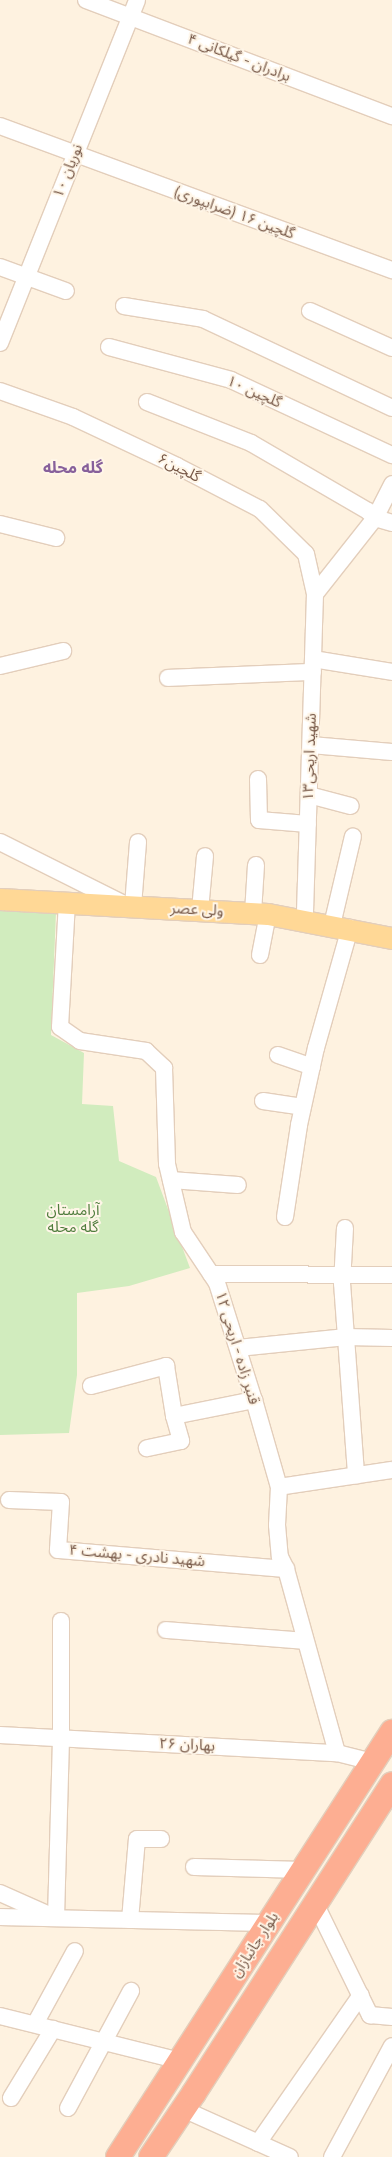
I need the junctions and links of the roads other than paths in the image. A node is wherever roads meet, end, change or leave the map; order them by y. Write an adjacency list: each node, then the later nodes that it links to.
1 (86, 0): 3 (street, برادران - گیلکانی ۴)
2 (137, 0): 3 (street, نوریان ۱۰)
3 (130, 17): 4 (street, برادران - گیلکانی ۴); 6 (street, نوریان ۱۰)
4 (392, 116)
5 (0, 126): 6 (street, گلچین ۱۶ (ضرابپوری))
6 (75, 155): 8 (street, گلچین ۱۶ (ضرابپوری)); 9 (street, نوریان ۱۰)
7 (0, 267): 9 (street)
8 (392, 270)
9 (26, 277): 10 (street); 13 (street, نوریان ۱۰)
10 (66, 291)
11 (124, 306): 18 (street)
12 (310, 311): 15 (street)
13 (0, 343)
14 (109, 347): 19 (street, گلچین ۱۰)
15 (392, 348)
16 (0, 391): 25 (street, گلچین۶)
17 (147, 402): 21 (street)
18 (392, 408)
19 (392, 455)
20 (392, 484): 21 (street)
21 (375, 518): 22 (street); 25 (street)
22 (392, 523)
23 (0, 524): 24 (street)
24 (56, 538)
25 (315, 594): 27 (street, شهید اریحی۱۳)
26 (63, 651): 28 (street)
27 (313, 665): 29 (street); 30 (street); 31 (street, شهید اریحی۱۳)
28 (0, 666)
29 (392, 672)
30 (168, 678)
31 (311, 745): 32 (street); 34 (street, شهید اریحی۱۳)
32 (392, 752)
33 (258, 779): 36 (street)
34 (309, 795): 35 (street); 36 (street, شهید اریحی۱۳)
35 (351, 806)
36 (308, 824): 47 (street, شهید اریحی۱۳)
37 (353, 836): 48 (street)
38 (0, 842): 44 (street)
39 (138, 842): 44 (street)
40 (205, 856): 45 (street)
41 (256, 865): 46 (street)
42 (0, 899): 43 (main road, ولی عصر)
43 (67, 902): 44 (main road, ولی عصر); 55 (street, قنبر زاده - اریحی ۱۲)
44 (131, 906): 45 (main road, ولی عصر)
45 (200, 910): 46 (main road, ولی عصر)
46 (260, 913): 47 (main road, ولی عصر); 50 (street)
47 (305, 920): 48 (main road, ولی عصر)
48 (341, 927): 49 (main road, ولی عصر); 52 (street)
49 (392, 938)
50 (260, 955)
51 (278, 1055): 52 (street)
52 (312, 1067): 54 (street)
53 (263, 1101): 54 (street)
54 (303, 1106): 57 (street)
55 (171, 1180): 56 (street); 59 (street, قنبر زاده - اریحی ۱۲)
56 (238, 1185)
57 (285, 1218)
58 (345, 1228): 60 (street)
59 (211, 1274): 60 (street); 64 (street, قنبر زاده - اریحی ۱۲)
60 (342, 1274): 61 (street); 62 (street)
61 (392, 1275)
62 (346, 1337): 63 (street); 64 (street); 70 (street)
63 (392, 1338)
64 (238, 1348): 66 (street, قنبر زاده - اریحی ۱۲)
65 (91, 1386): 67 (street)
66 (254, 1400): 67 (street); 71 (street, قنبر زاده - اریحی ۱۲)
67 (174, 1416): 68 (street)
68 (147, 1448)
69 (392, 1470): 70 (street)
70 (356, 1475): 71 (street)
71 (279, 1488): 73 (street, قنبر زاده - اریحی ۱۲)
72 (9, 1500): 73 (street, شهید نادری - بهشت ۴)
73 (286, 1569): 76 (street, قنبر زاده - اریحی ۱۲)
74 (61, 1621): 79 (street)
75 (166, 1630): 76 (street)
76 (305, 1640): 80 (street, قنبر زاده - اریحی ۱۲)
77 (392, 1732): 81 (highway, بلوار جانبازان)
78 (0, 1735): 79 (street, بهاران ۲۶)
79 (61, 1738): 80 (street, بهاران ۲۶); 89 (street)
80 (337, 1753): 81 (street, بهاران ۲۶)
81 (373, 1762): 85 (highway, بلوار جانبازان)
82 (392, 1784): 87 (highway, بلوار جانبازان)
83 (161, 1838): 90 (street)
84 (194, 1867): 85 (street)
85 (304, 1870): 91 (highway, بلوار جانبازان)
86 (0, 1893): 89 (street)
87 (316, 1905): 94 (street); 104 (highway, بلوار جانبازان)
88 (0, 1917): 89 (street)
89 (56, 1918): 90 (street)
90 (130, 1920): 91 (street)
91 (269, 1923): 101 (highway, بلوار جانبازان)
92 (75, 1951): 97 (street)
93 (131, 1991): 99 (street)
94 (361, 1995): 96 (street); 105 (street)
95 (0, 2016): 97 (street)
96 (392, 2017)
97 (35, 2024): 98 (street)
98 (53, 2029): 99 (street); 102 (street)
99 (106, 2041): 101 (street); 103 (street)
100 (392, 2046): 109 (street)
101 (181, 2061): 106 (highway, بلوار جانبازان)
102 (11, 2098)
103 (68, 2108)
104 (183, 2109): 105 (street); 107 (highway, بلوار جانبازان)
105 (258, 2142): 108 (street)
106 (118, 2157)
107 (151, 2157)
108 (290, 2157)
109 (332, 2157)

